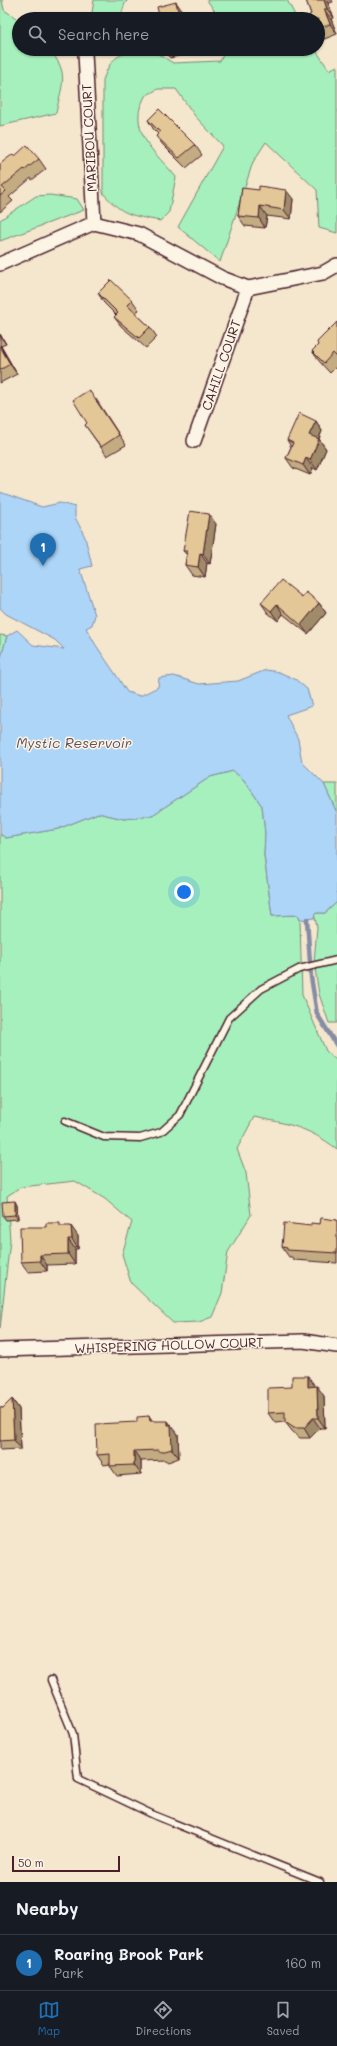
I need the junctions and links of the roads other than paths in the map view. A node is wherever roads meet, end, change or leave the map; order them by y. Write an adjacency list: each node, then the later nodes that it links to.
1 (85, 56): 2 (street, MARIBOU COURT)
2 (94, 223): 3 (street); 5 (street)
3 (0, 264)
4 (337, 265): 5 (street)
5 (248, 288): 6 (street, CAHILL COURT)
6 (194, 441)
7 (337, 960): 8 (lane)
8 (65, 1121)
9 (337, 1346): 10 (street, WHISPERING HOLLOW COURT)
10 (0, 1350)
11 (51, 1680): 12 (lane)
12 (320, 1882)

